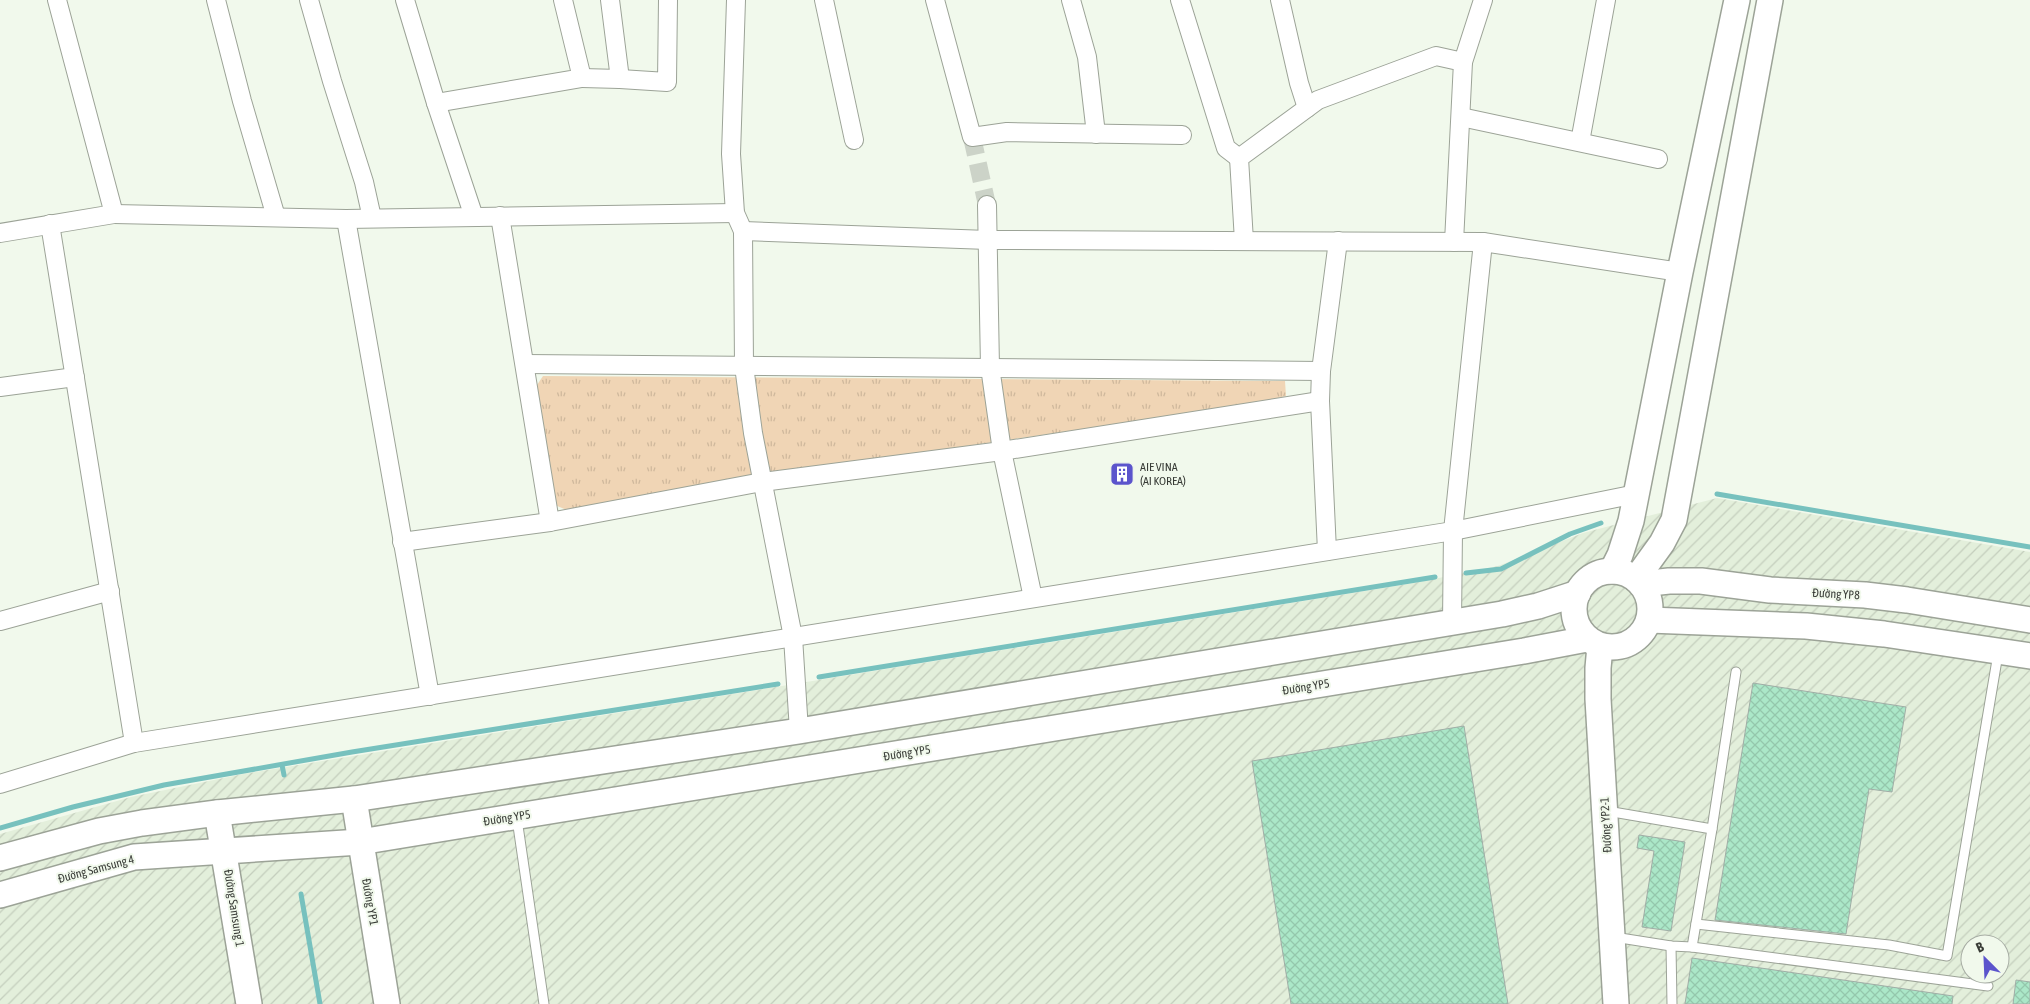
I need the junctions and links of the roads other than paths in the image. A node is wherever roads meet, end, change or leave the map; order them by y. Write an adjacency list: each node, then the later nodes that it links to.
1 (57, 0): 32 (street)
2 (216, 0): 34 (street)
3 (310, 0): 36 (street)
4 (405, 0): 21 (street)
5 (563, 0): 19 (street)
6 (610, 0): 20 (street)
7 (668, 0): 20 (street)
8 (736, 0): 31 (street)
9 (824, 0): 26 (street)
10 (935, 0): 24 (street)
11 (1071, 0): 24 (street)
12 (1180, 0): 28 (street)
13 (1280, 0): 22 (street)
14 (1483, 0): 18 (street)
15 (1606, 0): 27 (street)
16 (1737, 0): 46 (main road)
17 (1770, 0): 62 (main road)
18 (1463, 62): 22 (street); 23 (street)
19 (582, 78): 20 (street); 21 (street)
20 (620, 79)
21 (436, 104): 35 (street)
22 (1307, 108): 28 (street)
23 (1460, 117): 27 (street); 44 (street)
24 (1096, 134): 25 (street)
25 (1182, 135)
26 (854, 140)
27 (1580, 142): 29 (street)
28 (1239, 158): 42 (street)
29 (1658, 159)
30 (987, 205): 41 (street)
31 (735, 213): 33 (street); 39 (street)
32 (114, 214): 34 (street); 38 (street)
33 (500, 216): 35 (street); 47 (street)
34 (276, 217): 37 (street)
35 (474, 217): 36 (street)
36 (372, 218): 37 (street)
37 (346, 219): 59 (street)
38 (50, 224): 40 (street); 51 (street)
39 (743, 231): 41 (street); 48 (street)
40 (0, 233)
41 (988, 240): 42 (street); 49 (street)
42 (1244, 241): 43 (street)
43 (1338, 241): 44 (street); 50 (street)
44 (1454, 242): 45 (street)
45 (1483, 242): 46 (street); 58 (street)
46 (1680, 272): 56 (main road)
47 (525, 364): 48 (street); 57 (street)
48 (744, 366): 49 (street); 55 (street)
49 (990, 367): 50 (street); 54 (street)
50 (1321, 371): 53 (street)
51 (75, 377): 52 (street); 63 (street)
52 (0, 387)
53 (1320, 401): 54 (street); 60 (street)
54 (1002, 450): 55 (street); 65 (street)
55 (762, 482): 57 (street); 70 (street)
56 (1636, 494): 58 (street); 61 (main road)
57 (550, 522): 59 (street)
58 (1452, 531): 60 (street); 69 (street)
59 (402, 542): 75 (street)
60 (1327, 551): 65 (street)
61 (1612, 571): 62 (main road); 64 (main road)
62 (1638, 582): 66 (main road); 67 (main road, Đường YP8)
63 (110, 591): 68 (street); 77 (street)
64 (1578, 593): 69 (main road); 71 (main road)
65 (1032, 598): 70 (street)
66 (1649, 620): 71 (main road); 72 (main road)
67 (2030, 620)
68 (0, 621)
69 (1452, 622): 76 (main road)
70 (793, 637): 75 (street); 76 (street)
71 (1594, 642): 78 (main road, Đường YP5); 81 (main road, Đường YP2-1)
72 (1998, 651): 73 (main road); 89 (lane)
73 (2030, 656)
74 (1736, 672): 84 (lane)
75 (430, 696): 77 (street)
76 (799, 731): 78 (main road); 80 (main road)
77 (134, 743): 79 (street)
78 (804, 770): 83 (main road, Đường YP5)
79 (0, 784)
80 (354, 799): 82 (main road); 85 (main road, Đường YP1)
81 (1605, 810): 84 (lane); 90 (main road, Đường YP2-1)
82 (217, 813): 86 (main road, Đường Samsung 1); 87 (main road)
83 (517, 816): 85 (main road, Đường YP5); 96 (lane)
84 (1712, 829): 89 (lane)
85 (360, 842): 86 (main road, Đường YP5); 95 (main road, Đường YP1)
86 (224, 852): 88 (main road, Đường Samsung 4); 94 (main road, Đường Samsung 1)
87 (0, 858)
88 (0, 896)
89 (1696, 924): 92 (lane)
90 (1611, 936): 91 (lane); 97 (main road, Đường YP2-1)
91 (1671, 946): 92 (lane); 98 (lane)
92 (1692, 947): 93 (lane)
93 (1988, 986)
94 (250, 1004)
95 (387, 1004)
96 (544, 1004)
97 (1616, 1004)
98 (1672, 1004)

